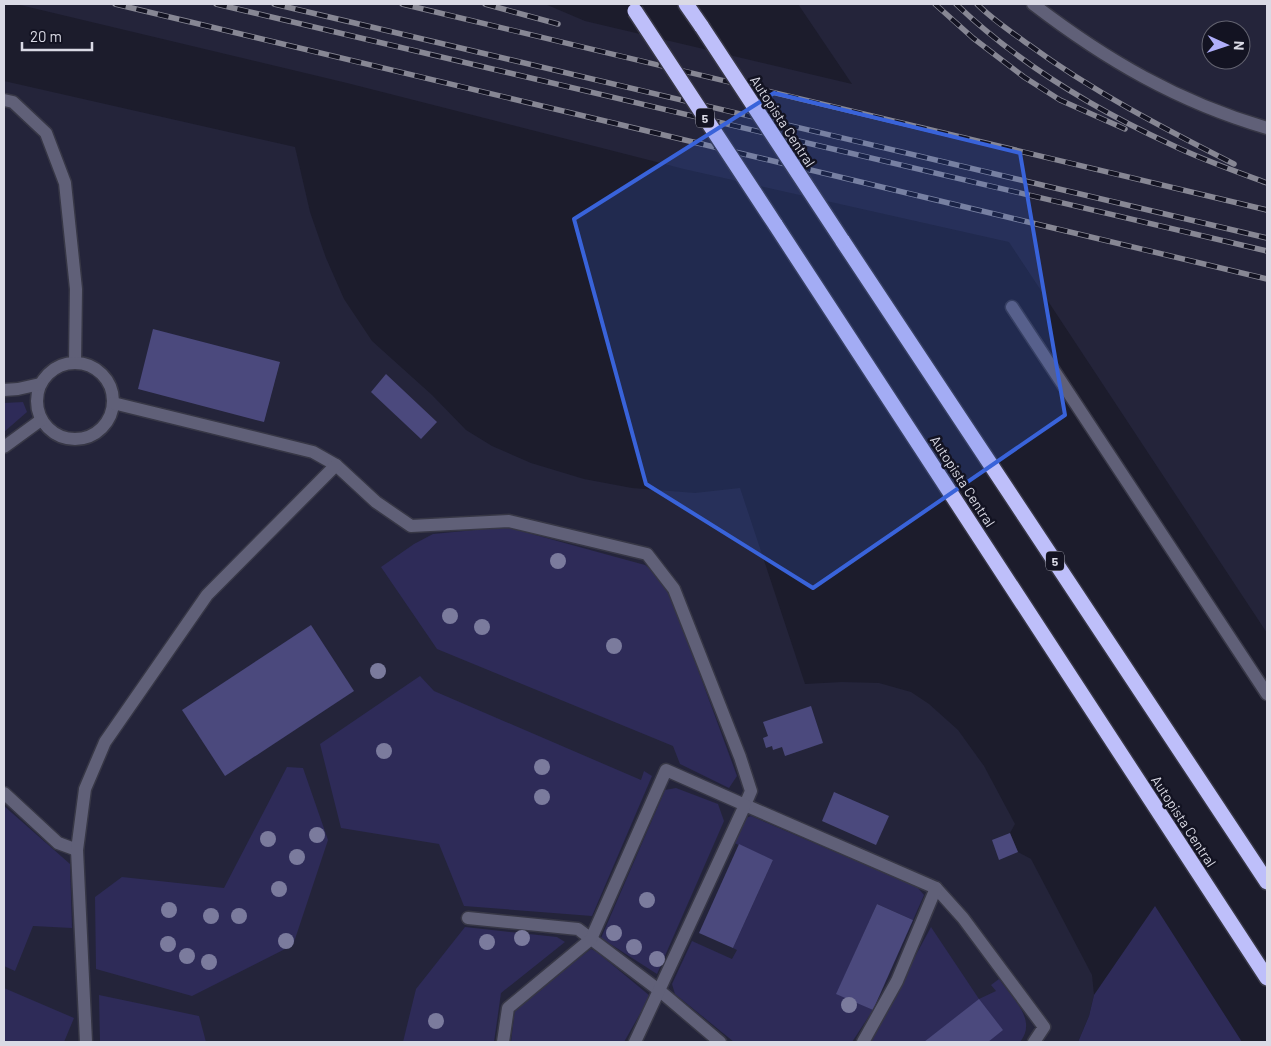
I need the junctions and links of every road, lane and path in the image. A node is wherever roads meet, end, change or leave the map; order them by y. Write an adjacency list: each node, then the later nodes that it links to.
1 (686, 4): 18 (highway, Autopista Central / 5, bridge)
2 (1033, 4): 5 (lane)
3 (633, 8): 22 (highway, Autopista Central / 5, bridge)
4 (4, 100): 7 (lane)
5 (1267, 128)
6 (1012, 307): 14 (lane)
7 (76, 362): 8 (lane); 10 (lane)
8 (40, 384): 9 (lane); 11 (lane)
9 (4, 390)
10 (113, 403): 11 (lane); 13 (lane)
11 (41, 420): 12 (lane)
12 (4, 447)
13 (336, 465): 16 (lane); 17 (lane)
14 (1267, 694)
15 (4, 793): 17 (lane)
16 (745, 805): 19 (lane); 21 (lane); 23 (lane)
17 (77, 850): 24 (lane)
18 (1267, 882)
19 (936, 888): 28 (lane); 29 (lane)
20 (468, 918): 21 (lane)
21 (591, 939): 23 (lane); 25 (lane)
22 (1267, 978)
23 (660, 992): 26 (lane); 27 (lane)
24 (86, 1042)
25 (503, 1042)
26 (635, 1042)
27 (720, 1042)
28 (863, 1042)
29 (1034, 1042)

